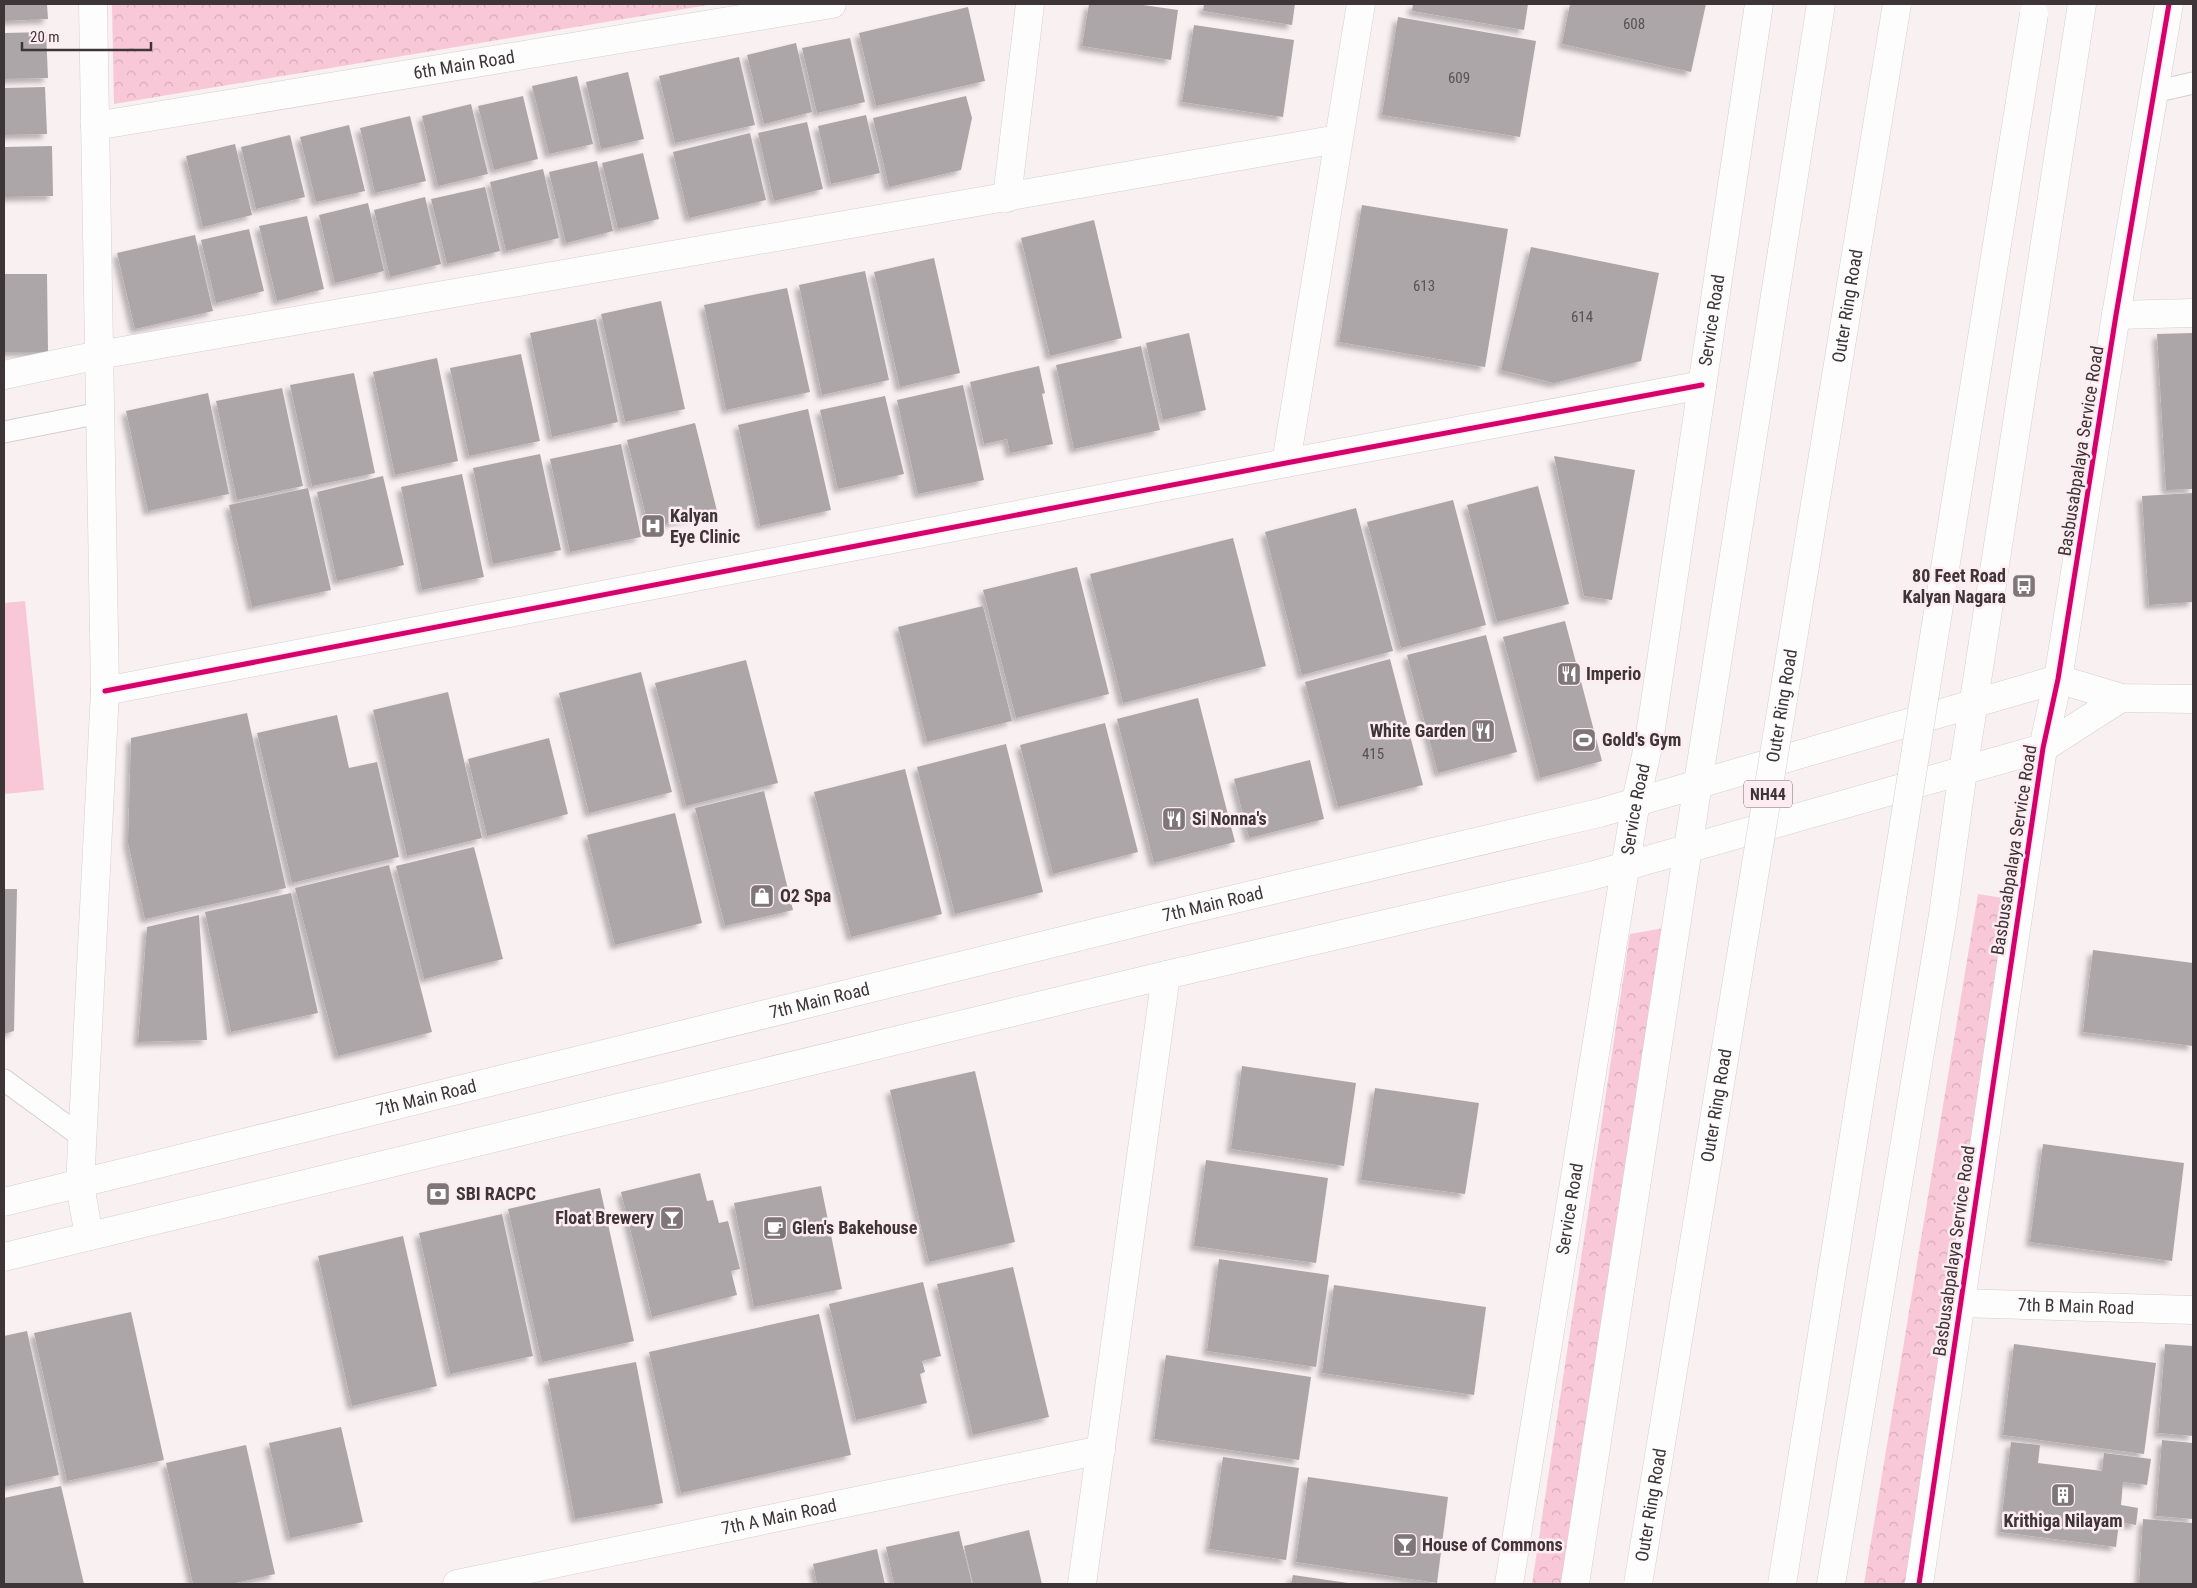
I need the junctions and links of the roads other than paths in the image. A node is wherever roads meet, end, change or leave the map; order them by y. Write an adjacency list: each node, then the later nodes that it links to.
1 (93, 4): 13 (main road)
2 (832, 4): 13 (main road, 6th Main Road)
3 (1030, 4): 15 (main road)
4 (1360, 4): 14 (main road)
5 (1759, 4): 20 (main road, Service Road)
6 (1821, 4): 31 (main road)
7 (1897, 4): 49 (main road, Outer Ring Road / NH44, bridge)
8 (2082, 4): 28 (main road)
9 (2169, 4): 12 (main road, Basbusabpalaya Service Road)
10 (2035, 9): 50 (main road, bridge)
11 (2193, 84): 12 (lane)
12 (2154, 92): 17 (main road, Basbusabpalaya Service Road)
13 (95, 126): 18 (main road)
14 (1338, 139): 15 (main road); 23 (main road)
15 (1007, 198): 18 (main road)
16 (2193, 314): 17 (main road)
17 (2116, 315): 24 (main road, Basbusabpalaya Service Road)
18 (99, 355): 19 (main road); 21 (main road)
19 (4, 375)
20 (1702, 386): 23 (main road); 32 (main road, Service Road)
21 (100, 413): 22 (lane); 25 (main road)
22 (4, 432)
23 (1286, 463): 25 (main road)
24 (2058, 679): 26 (main road); 28 (main road, 7th Main Road); 29 (main road, Basbusabpalaya Service Road)
25 (105, 691): 37 (main road)
26 (2121, 698): 27 (main road); 29 (main road)
27 (2193, 699)
28 (1973, 704): 30 (main road); 31 (main road, 7th Main Road)
29 (2043, 748): 30 (main road); 42 (main road, Basbusabpalaya Service Road)
30 (1963, 771): 33 (main road); 51 (main road)
31 (1698, 783): 32 (main road, 7th Main Road); 33 (main road)
32 (1636, 801): 34 (main road, Service Road); 38 (main road, 7th Main Road)
33 (1688, 849): 34 (main road); 48 (main road)
34 (1627, 867): 35 (main road); 47 (main road, Service Road)
35 (1166, 974): 40 (main road); 44 (main road)
36 (4, 1080): 37 (lane)
37 (82, 1137): 38 (main road)
38 (80, 1185): 39 (main road, 7th Main Road); 40 (main road)
39 (4, 1202)
40 (89, 1236): 41 (main road)
41 (4, 1257)
42 (1960, 1303): 43 (main road, 7th B Main Road); 52 (main road, Basbusabpalaya Service Road)
43 (2193, 1310)
44 (1101, 1450): 45 (main road, 7th A Main Road); 46 (main road)
45 (457, 1584)
46 (1082, 1584)
47 (1509, 1584)
48 (1575, 1584)
49 (1638, 1584)
50 (1782, 1584)
51 (1830, 1584)
52 (1918, 1584)

